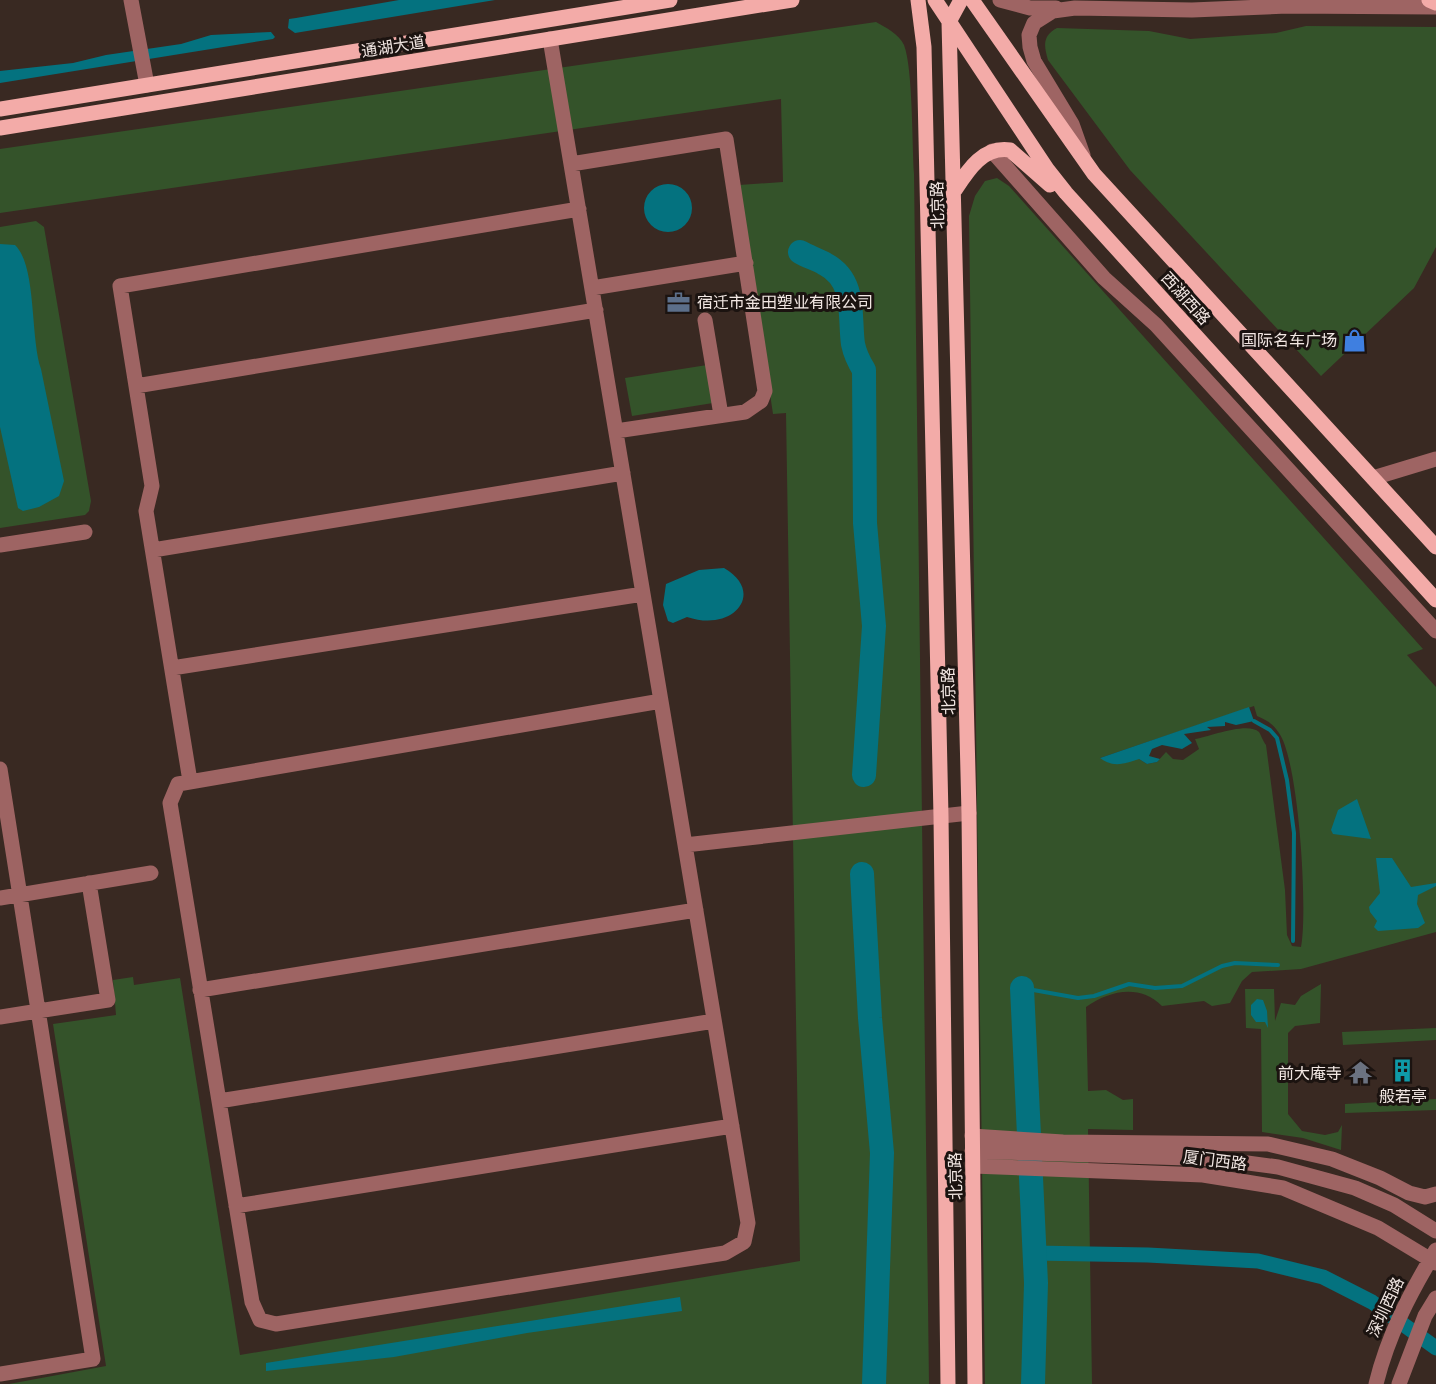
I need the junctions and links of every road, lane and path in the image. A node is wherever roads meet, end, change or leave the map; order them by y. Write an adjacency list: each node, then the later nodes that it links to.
1 (131, 0): 15 (street)
2 (670, 0): 15 (main road, 通湖大道)
3 (792, 0): 14 (main road, 通湖大道)
4 (918, 0): 46 (main road, 北京路)
5 (935, 0): 13 (main road, 西湖西路)
6 (961, 0): 13 (main road)
7 (972, 0): 20 (main road, 西湖西路)
8 (1000, 0): 12 (street)
9 (1429, 0): 10 (main road)
10 (1436, 3)
11 (1436, 7): 12 (street)
12 (1066, 8): 20 (street)
13 (949, 22): 21 (main road, 北京路); 22 (main road, 西湖西路)
14 (550, 39): 17 (main road, 通湖大道); 19 (street)
15 (147, 85): 16 (main road, 通湖大道)
16 (0, 109)
17 (0, 128)
18 (992, 151): 21 (main road); 22 (main road); 40 (street)
19 (571, 165): 23 (street); 24 (street)
20 (1088, 166): 33 (main road, 西湖西路)
21 (955, 190): 45 (main road, 北京路)
22 (1076, 204): 39 (main road, 西湖西路)
23 (579, 209): 25 (street); 28 (street)
24 (746, 263): 25 (street); 29 (street)
25 (592, 288): 26 (street)
26 (596, 310): 28 (street); 30 (street)
27 (705, 320): 29 (street)
28 (136, 386): 37 (street)
29 (721, 415): 30 (street)
30 (616, 431): 32 (street)
31 (1436, 459): 33 (street)
32 (623, 473): 37 (street); 38 (street)
33 (1373, 478): 36 (main road, 西湖西路)
34 (85, 532): 35 (street)
35 (0, 545)
36 (1436, 547)
37 (153, 550): 41 (street)
38 (643, 594): 41 (street); 42 (street)
39 (1436, 600)
40 (1436, 631)
41 (172, 668): 44 (street)
42 (661, 701): 44 (street); 47 (street)
43 (0, 769): 50 (street)
44 (190, 781): 53 (street)
45 (969, 813): 46 (street); 60 (main road, 北京路)
46 (940, 816): 47 (street); 68 (main road, 北京路)
47 (685, 845): 52 (street)
48 (151, 873): 49 (street)
49 (89, 884): 50 (street); 54 (street)
50 (20, 895): 51 (street); 54 (street)
51 (0, 898)
52 (696, 910): 53 (street); 56 (street)
53 (201, 990): 57 (street)
54 (38, 1011): 55 (street); 67 (street)
55 (0, 1017)
56 (714, 1021): 57 (street); 58 (street)
57 (219, 1101): 63 (street)
58 (732, 1126): 63 (street); 63 (street)
59 (1063, 1148): 61 (street, 厦门西路); 62 (street); 64 (street, 厦门西路)
60 (972, 1151): 61 (street, 厦门西路); 61 (street); 69 (main road, 北京路)
61 (1014, 1153): 65 (street, 厦门西路)
62 (1436, 1194)
63 (236, 1206)
64 (1436, 1231)
65 (1434, 1257): 70 (street, 深圳西路)
66 (1436, 1298): 71 (street)
67 (0, 1374)
68 (948, 1384)
69 (975, 1384)
70 (1376, 1384)
71 (1399, 1384)

